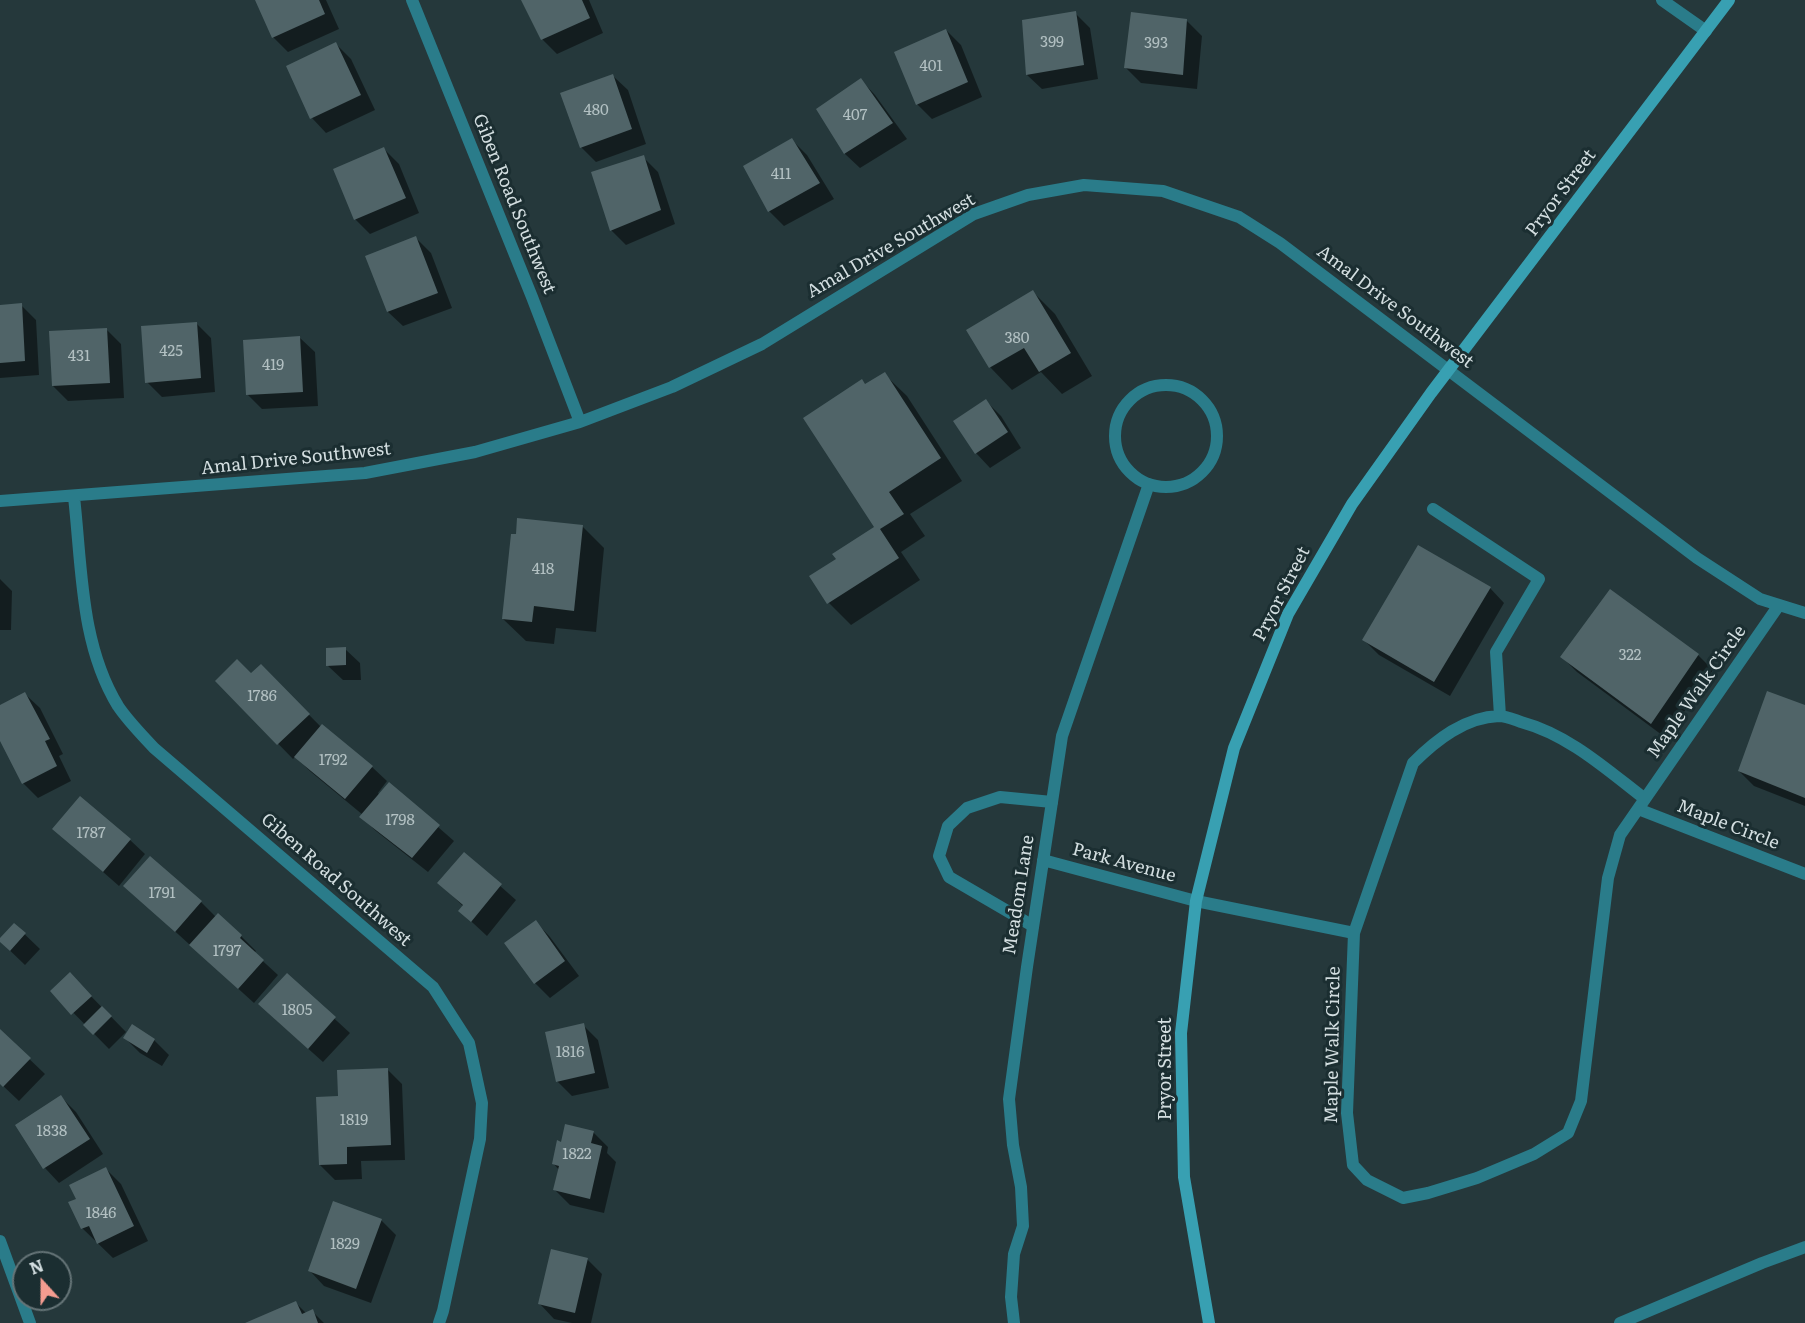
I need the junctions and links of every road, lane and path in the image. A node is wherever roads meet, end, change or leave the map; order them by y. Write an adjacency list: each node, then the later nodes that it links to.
1 (412, 0): 6 (street, Giben Road Southwest)
2 (1662, 0): 4 (street)
3 (1730, 0): 4 (main road, Pryor Street)
4 (1706, 32): 5 (main road, Pryor Street)
5 (1449, 370): 6 (street, Amal Drive Southwest); 11 (street, Amal Drive Southwest); 18 (main road, Pryor Street)
6 (580, 422): 8 (street, Amal Drive Southwest)
7 (1149, 484): 7 (street); 14 (street, Meadom Lane)
8 (74, 496): 9 (street, Amal Drive Southwest); 24 (street, Giben Road Southwest)
9 (0, 501)
10 (1433, 509): 13 (street)
11 (1779, 605): 12 (street, Amal Drive Southwest); 15 (street, Maple Walk Circle)
12 (1803, 609)
13 (1500, 716): 15 (street, Maple Walk Circle); 20 (street, Maple Walk Circle)
14 (1052, 802): 16 (street, Meadom Lane); 19 (street)
15 (1641, 804): 17 (street, Maple Circle); 20 (street, Maple Walk Circle)
16 (1043, 860): 18 (street, Park Avenue); 19 (street, Meadom Lane)
17 (1805, 874)
18 (1196, 901): 20 (street, Park Avenue); 26 (main road, Pryor Street)
19 (1033, 926): 25 (street, Meadom Lane)
20 (1354, 933)
21 (0, 1241): 23 (street)
22 (1805, 1247): 27 (street)
23 (30, 1323)
24 (439, 1323)
25 (1014, 1323)
26 (1209, 1323)
27 (1620, 1323)

